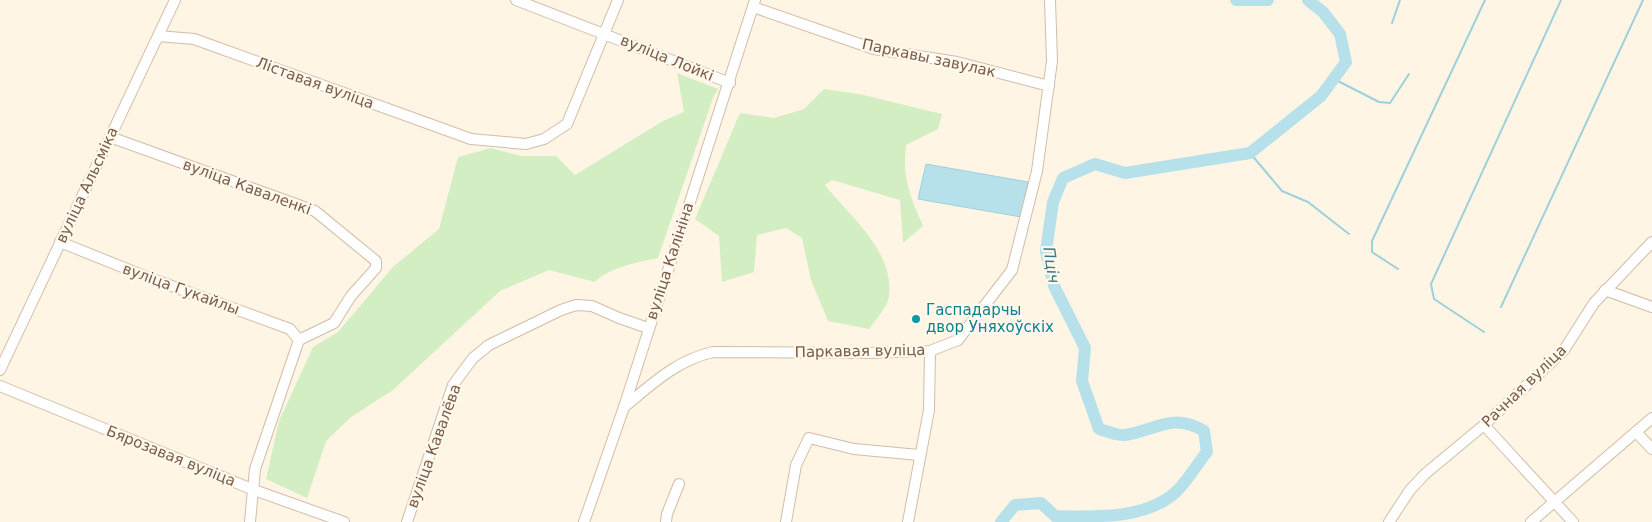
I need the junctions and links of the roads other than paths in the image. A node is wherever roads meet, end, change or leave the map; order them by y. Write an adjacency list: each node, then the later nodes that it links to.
1 (175, 0): 7 (street, вуліца Альсміка)
2 (516, 0): 6 (street, вуліца Лойкі)
3 (618, 0): 6 (street)
4 (1050, 0): 9 (street, Паркавая вуліца)
5 (754, 3): 8 (street, вуліца Калініна); 9 (street, Паркавы завулак)
6 (604, 32): 8 (street, вуліца Лойкі); 11 (street, вуліца Лойкі)
7 (158, 36): 10 (street, вуліца Альсміка); 11 (street, Ліставая вуліца)
8 (730, 83): 16 (street, вуліца Калініна)
9 (1049, 86): 18 (street, Паркавая вуліца)
10 (110, 137): 12 (street, вуліца Альсміка); 17 (street, вуліца Каваленкі)
11 (470, 139)
12 (60, 242): 17 (street, вуліца Гукайлы); 19 (street, вуліца Альсміка)
13 (1652, 242): 14 (street, Рачная вуліца)
14 (1605, 290): 15 (street); 23 (street, Рачная вуліца)
15 (1652, 306)
16 (648, 328): 21 (street, вуліца Калініна); 32 (street, вуліца Кавалёва)
17 (300, 340): 28 (street)
18 (930, 351): 21 (street, Паркавая вуліца); 26 (street)
19 (0, 370)
20 (0, 386): 28 (street, Бярозавая вуліца)
21 (624, 407): 33 (street, вуліца Калініна)
22 (1652, 418): 24 (street)
23 (1484, 425): 29 (street); 37 (street, Рачная вуліца)
24 (1636, 432): 25 (street); 29 (street)
25 (1652, 449)
26 (919, 455): 35 (street); 36 (street)
27 (679, 484): 34 (street)
28 (254, 490): 30 (street); 31 (street, Бярозавая вуліца)
29 (1555, 502): 38 (street); 39 (street)
30 (250, 522)
31 (344, 522)
32 (407, 522)
33 (584, 522)
34 (666, 522)
35 (786, 522)
36 (908, 522)
37 (1389, 522)
38 (1531, 522)
39 (1573, 522)

